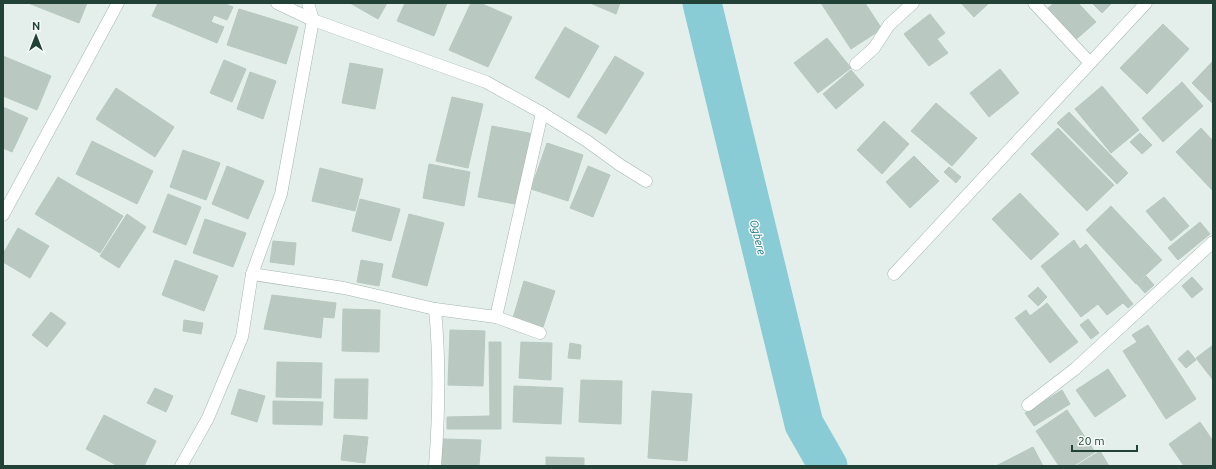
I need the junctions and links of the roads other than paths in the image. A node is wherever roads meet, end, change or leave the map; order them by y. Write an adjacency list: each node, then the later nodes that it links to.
1 (118, 3): 12 (street)
2 (277, 3): 7 (street)
3 (308, 3): 7 (street)
4 (913, 3): 9 (street)
5 (1034, 3): 8 (street)
6 (1146, 3): 8 (street)
7 (313, 20): 10 (street); 14 (street)
8 (1090, 62): 15 (street)
9 (856, 64)
10 (542, 113): 11 (street); 17 (street)
11 (646, 182)
12 (3, 214)
13 (1213, 242): 19 (street)
14 (252, 274): 16 (street); 20 (street)
15 (894, 274)
16 (435, 309): 17 (street); 21 (street)
17 (496, 317): 18 (street)
18 (540, 333)
19 (1028, 404)
20 (181, 466)
21 (435, 466)

